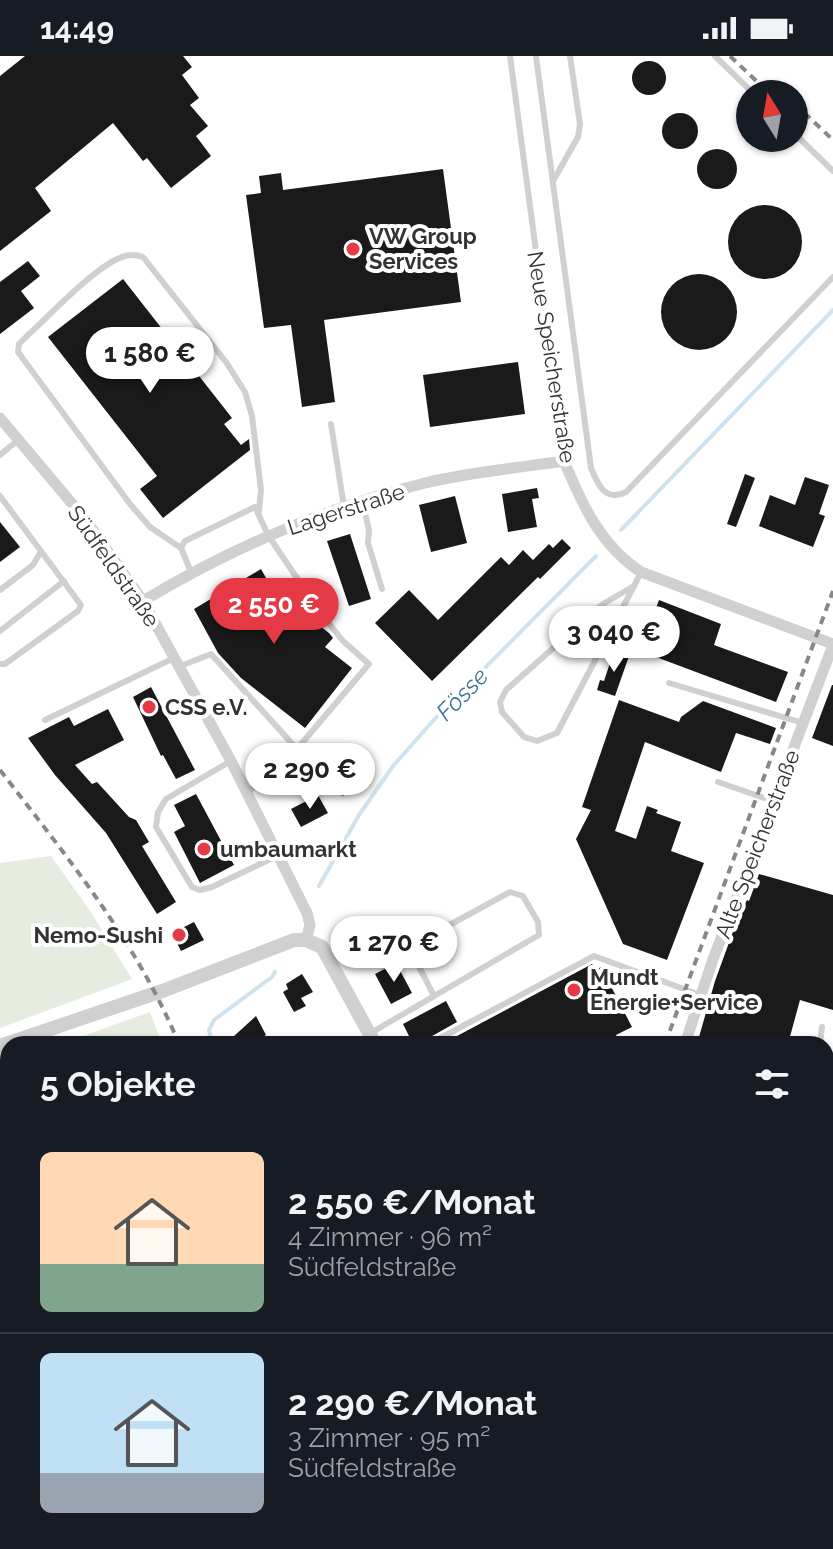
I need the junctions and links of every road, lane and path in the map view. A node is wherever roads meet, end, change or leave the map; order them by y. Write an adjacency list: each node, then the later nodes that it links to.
1 (510, 56): 14 (lane, Neue Speicherstraße)
2 (536, 56): 8 (lane)
3 (570, 56): 8 (lane)
4 (715, 56): 5 (lane)
5 (740, 80)
6 (808, 147): 7 (lane)
7 (833, 171)
8 (552, 183): 9 (lane)
9 (833, 277)
10 (0, 418): 12 (street, Südfeldstraße)
11 (331, 424): 17 (lane)
12 (17, 441): 13 (lane); 28 (street, Südfeldstraße)
13 (0, 455)
14 (564, 461): 16 (street, Lagerstraße); 23 (street, Neue Speicherstraße)
15 (0, 496): 21 (lane)
16 (362, 500): 17 (street, Lagerstraße); 26 (lane)
17 (344, 507): 19 (street, Lagerstraße)
18 (259, 511): 19 (lane); 20 (lane); 20 (lane)
19 (268, 535): 22 (street, Lagerstraße); 36 (lane)
20 (181, 548): 22 (lane)
21 (40, 553): 24 (lane); 27 (lane)
22 (191, 572): 28 (street, Lagerstraße)
23 (641, 572): 25 (lane); 30 (street, Neue Speicherstraße)
24 (64, 581): 29 (lane); 32 (lane)
25 (634, 586): 25 (lane)
26 (382, 589)
27 (0, 590)
28 (143, 601): 31 (street, Südfeldstraße)
29 (0, 631)
30 (833, 644): 35 (street, Alte Speicherstraße)
31 (176, 663): 34 (lane); 36 (lane); 37 (street, Südfeldstraße)
32 (0, 664)
33 (669, 683): 35 (lane)
34 (45, 720)
35 (803, 723): 40 (street, Alte Speicherstraße)
36 (297, 749): 39 (lane)
37 (231, 761): 39 (street, Südfeldstraße); 41 (lane)
38 (718, 782): 40 (lane)
39 (247, 792): 41 (street, Südfeldstraße)
40 (773, 801): 43 (street, Alte Speicherstraße)
41 (279, 855): 42 (street, Südfeldstraße)
42 (306, 940): 46 (street); 47 (street)
43 (700, 995): 49 (lane); 50 (street, Alte Speicherstraße)
44 (434, 996): 44 (lane); 48 (lane)
45 (822, 1027): 51 (lane)
46 (29, 1036)
47 (370, 1036)
48 (376, 1036)
49 (444, 1036)
50 (687, 1036)
51 (821, 1036)

